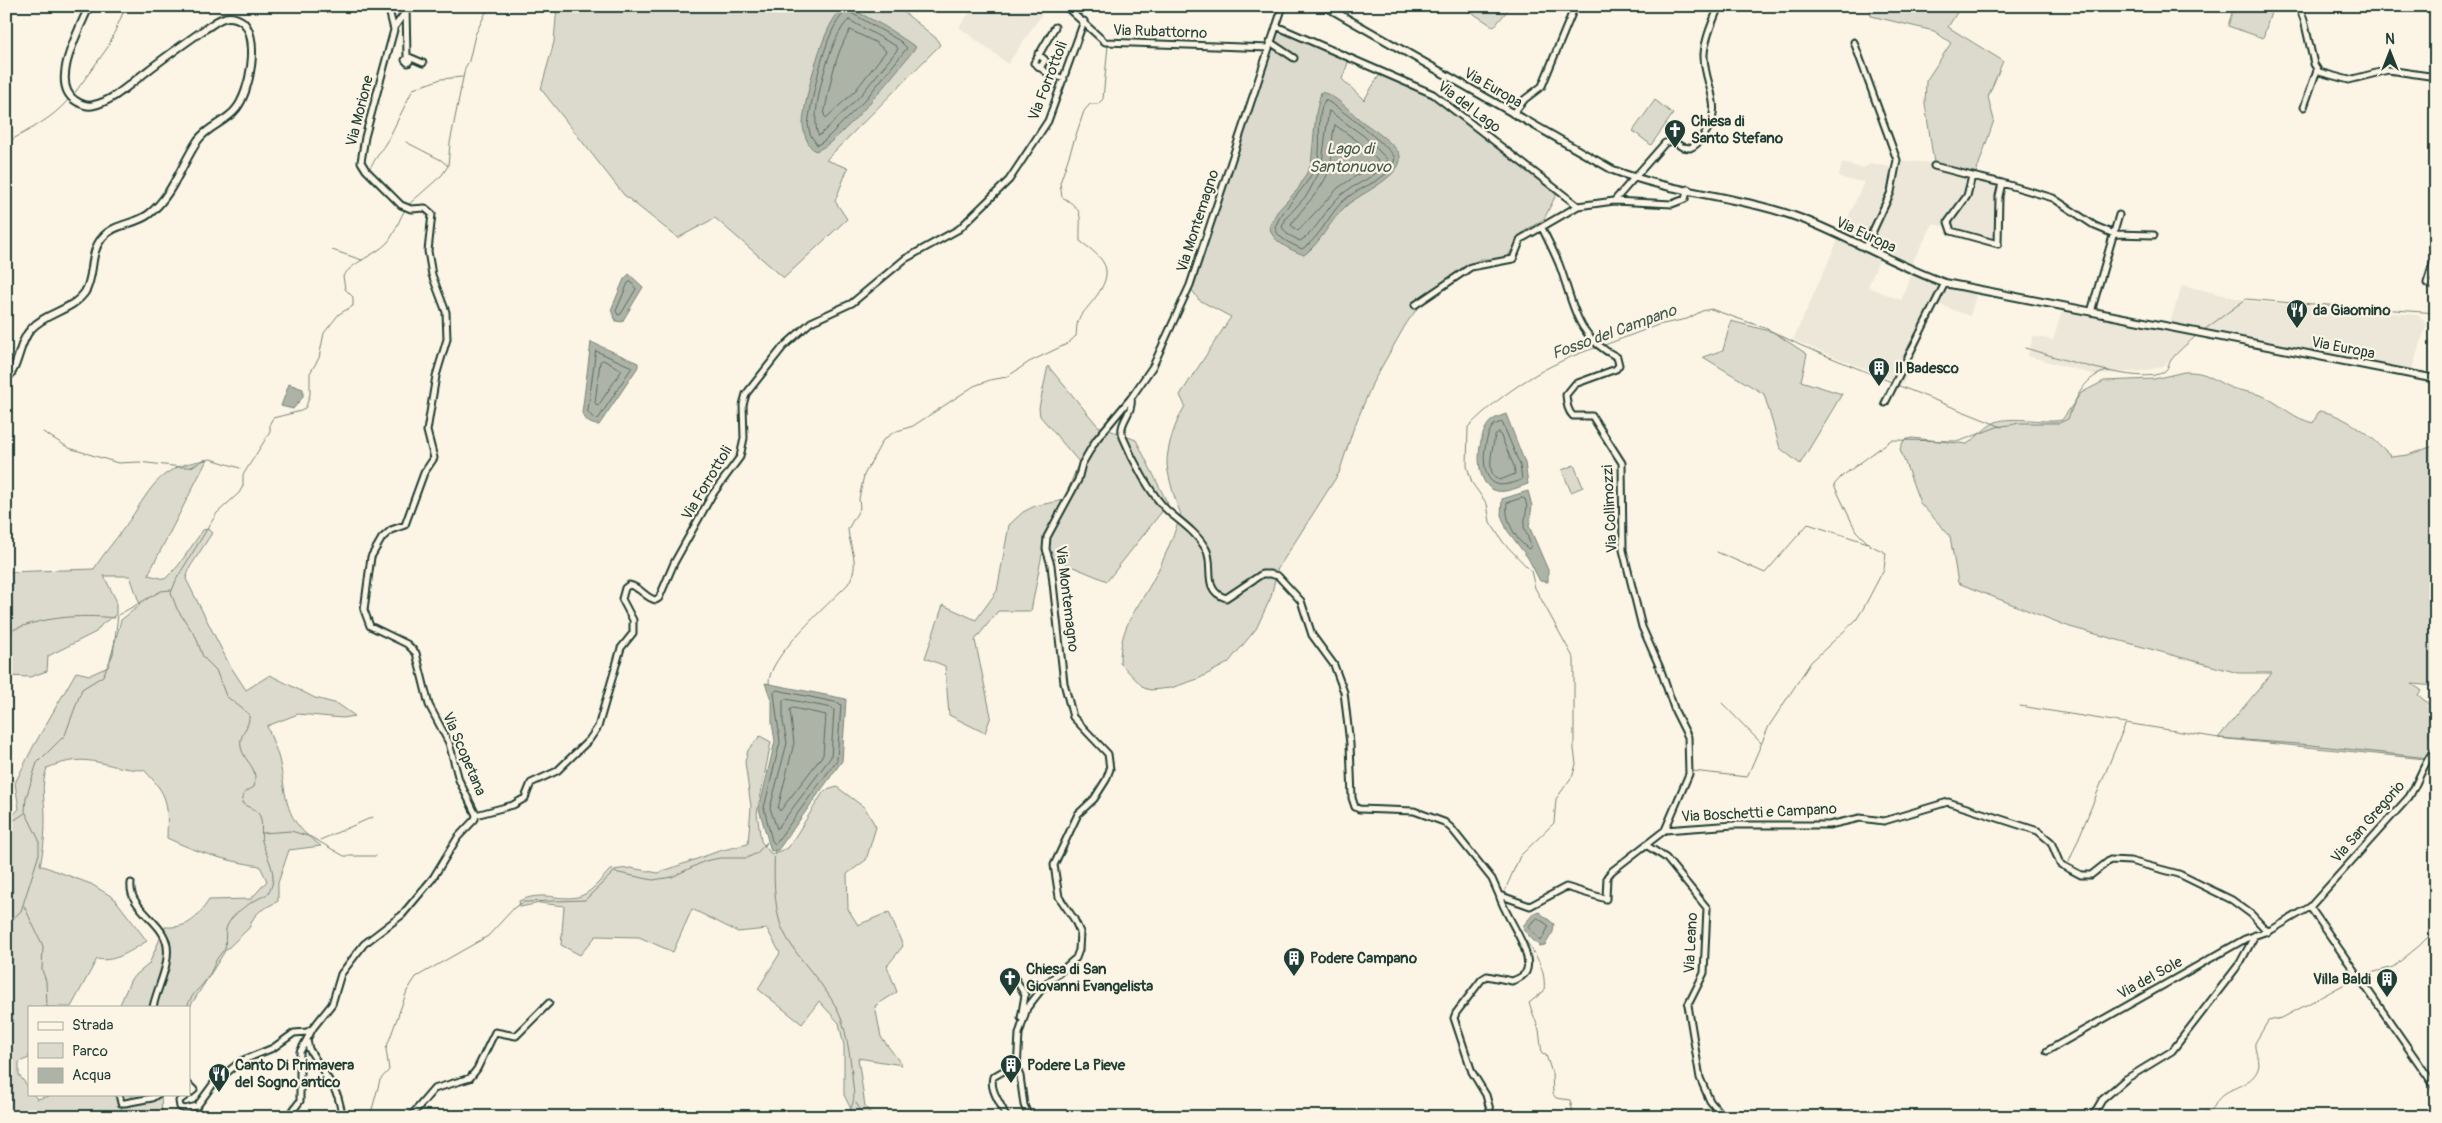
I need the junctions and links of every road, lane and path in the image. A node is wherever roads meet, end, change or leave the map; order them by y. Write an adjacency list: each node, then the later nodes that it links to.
1 (89, 6): 43 (main road)
2 (388, 6): 13 (street)
3 (1065, 6): 10 (street, Via Rubattorno)
4 (1282, 6): 11 (street, Via Montemagno)
5 (1325, 6): 24 (main road, Via Europa)
6 (1575, 6): 24 (street)
7 (1719, 6): 27 (street)
8 (2299, 6): 20 (street)
9 (406, 8): 13 (street); 18 (street)
10 (1084, 21): 15 (street, Via Rubattorno); 22 (street, Via Forrottoli)
11 (1276, 26): 15 (street, Via Montemagno); 31 (street, Via del Lago)
12 (1055, 27): 16 (street)
13 (394, 28): 32 (street, Via Morione)
14 (1854, 42): 37 (street)
15 (1270, 45): 17 (street); 45 (street, Via Montemagno)
16 (1038, 54): 19 (street); 19 (street)
17 (1294, 58)
18 (423, 63)
19 (1040, 68): 22 (street)
20 (2317, 70): 21 (street); 23 (street)
21 (2436, 77)
22 (1064, 79): 48 (street, Via Forrottoli)
23 (2304, 107)
24 (1514, 114): 27 (main road, Via Europa)
25 (1934, 166): 26 (street)
26 (1972, 176): 28 (street); 28 (street)
27 (1633, 178): 29 (main road, Via Europa); 30 (street)
28 (2002, 183): 35 (street)
29 (1688, 190): 30 (street); 37 (main road, Via Europa)
30 (1614, 202): 31 (street)
31 (1578, 206): 34 (street)
32 (405, 207): 48 (street, Via Scopetana)
33 (2119, 215): 35 (street)
34 (1542, 228): 41 (street); 49 (street, Via Collimozzi)
35 (2114, 234): 36 (street); 42 (street)
36 (2154, 235)
37 (1865, 248): 39 (main road, Via Europa)
38 (2436, 254): 40 (street)
39 (1945, 283): 42 (main road, Via Europa); 46 (street)
40 (2436, 287)
41 (1415, 305)
42 (2091, 312): 44 (main road, Via Europa)
43 (6, 380)
44 (2436, 380)
45 (1131, 398): 52 (street); 60 (street, Via Montemagno)
46 (1885, 403)
47 (2436, 748): 53 (street, Via San Gregorio)
48 (476, 815): 59 (street, Via Scopetana)
49 (1665, 830): 50 (street, Via Boschetti e Campano); 54 (street, Via Boschetti e Campano)
50 (1646, 845): 52 (street, Via Boschetti e Campano); 76 (street, Via Leano)
51 (131, 883): 58 (street)
52 (1499, 895): 75 (street)
53 (2310, 908): 54 (street); 64 (street)
54 (2268, 932): 55 (street, Via del Sole)
55 (2255, 935): 62 (street, Via del Sole); 77 (street)
56 (1014, 978): 60 (street)
57 (549, 1003): 70 (street)
58 (153, 1006)
59 (313, 1028): 61 (street, Via Scopetana); 67 (street)
60 (1019, 1034): 63 (street, Via Montemagno)
61 (306, 1040): 68 (street, Via Scopetana); 69 (street)
62 (2047, 1052)
63 (1017, 1069): 73 (street); 74 (street, Via Montemagno)
64 (2436, 1088)
65 (119, 1096): 66 (street)
66 (155, 1096)
67 (186, 1096)
68 (288, 1117)
69 (343, 1117)
70 (410, 1117)
71 (539, 1117): 72 (street)
72 (581, 1117)
73 (1006, 1117)
74 (1029, 1117)
75 (1492, 1117)
76 (1723, 1117)
77 (2092, 1117)

